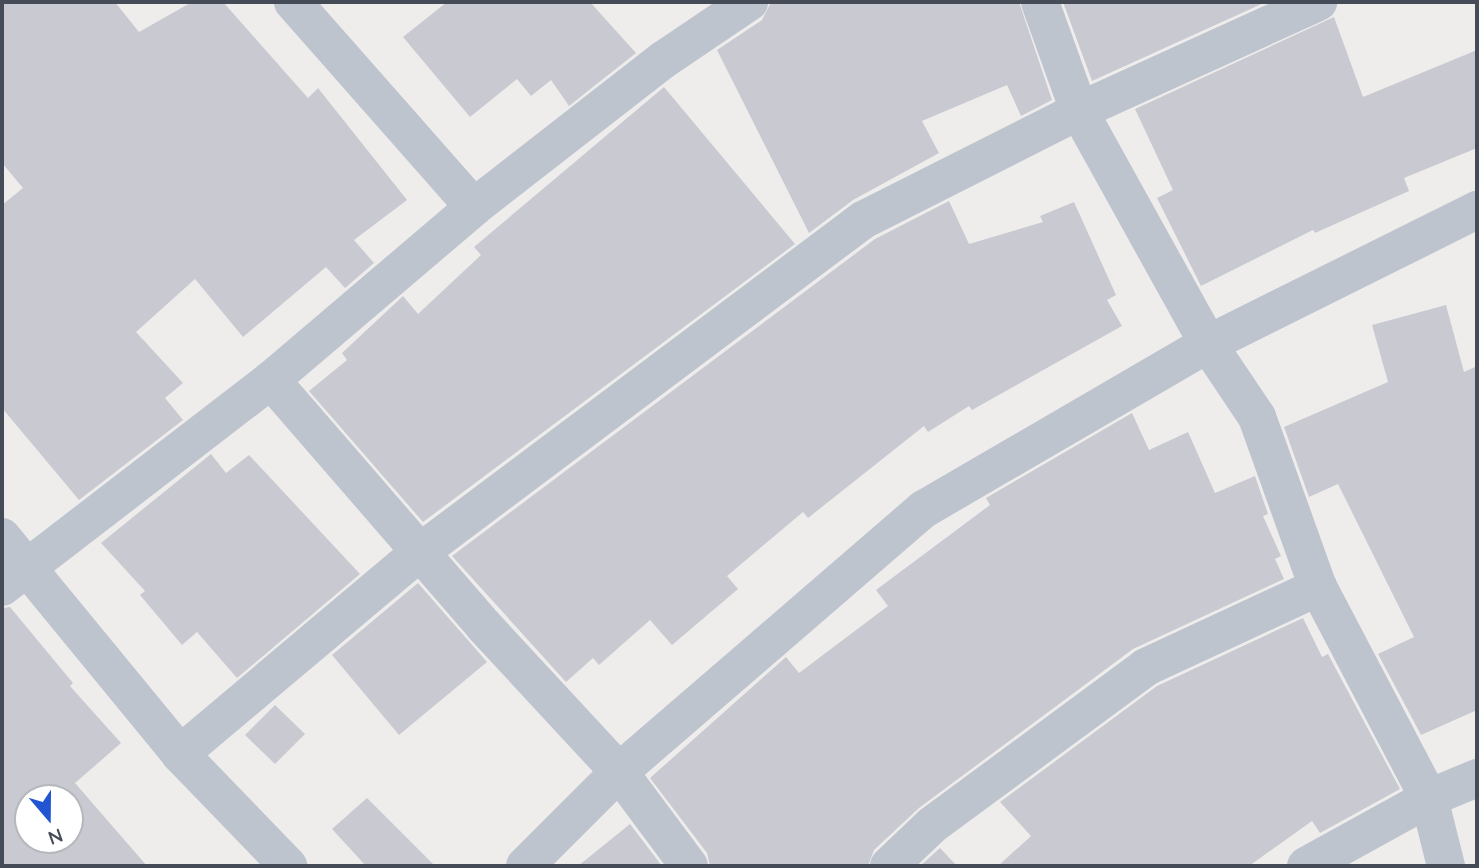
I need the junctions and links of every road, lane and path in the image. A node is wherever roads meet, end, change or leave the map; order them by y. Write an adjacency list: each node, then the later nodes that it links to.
1 (293, 2): 6 (street)
2 (749, 2): 6 (street)
3 (1040, 2): 5 (street)
4 (1318, 2): 5 (street)
5 (1079, 111): 8 (street); 11 (street)
6 (474, 206): 9 (street)
7 (1477, 210): 8 (street)
8 (1209, 344): 13 (street); 15 (street)
9 (271, 380): 11 (street); 12 (street)
10 (2, 537): 12 (street)
11 (419, 553): 14 (street); 15 (street)
12 (13, 578): 14 (street)
13 (1318, 587): 17 (street); 21 (street)
14 (180, 754): 18 (street)
15 (619, 772): 19 (street); 20 (street)
16 (1477, 778): 17 (street)
17 (1429, 798): 22 (street); 23 (street)
18 (288, 866)
19 (525, 866)
20 (689, 866)
21 (889, 866)
22 (1306, 866)
23 (1446, 866)

